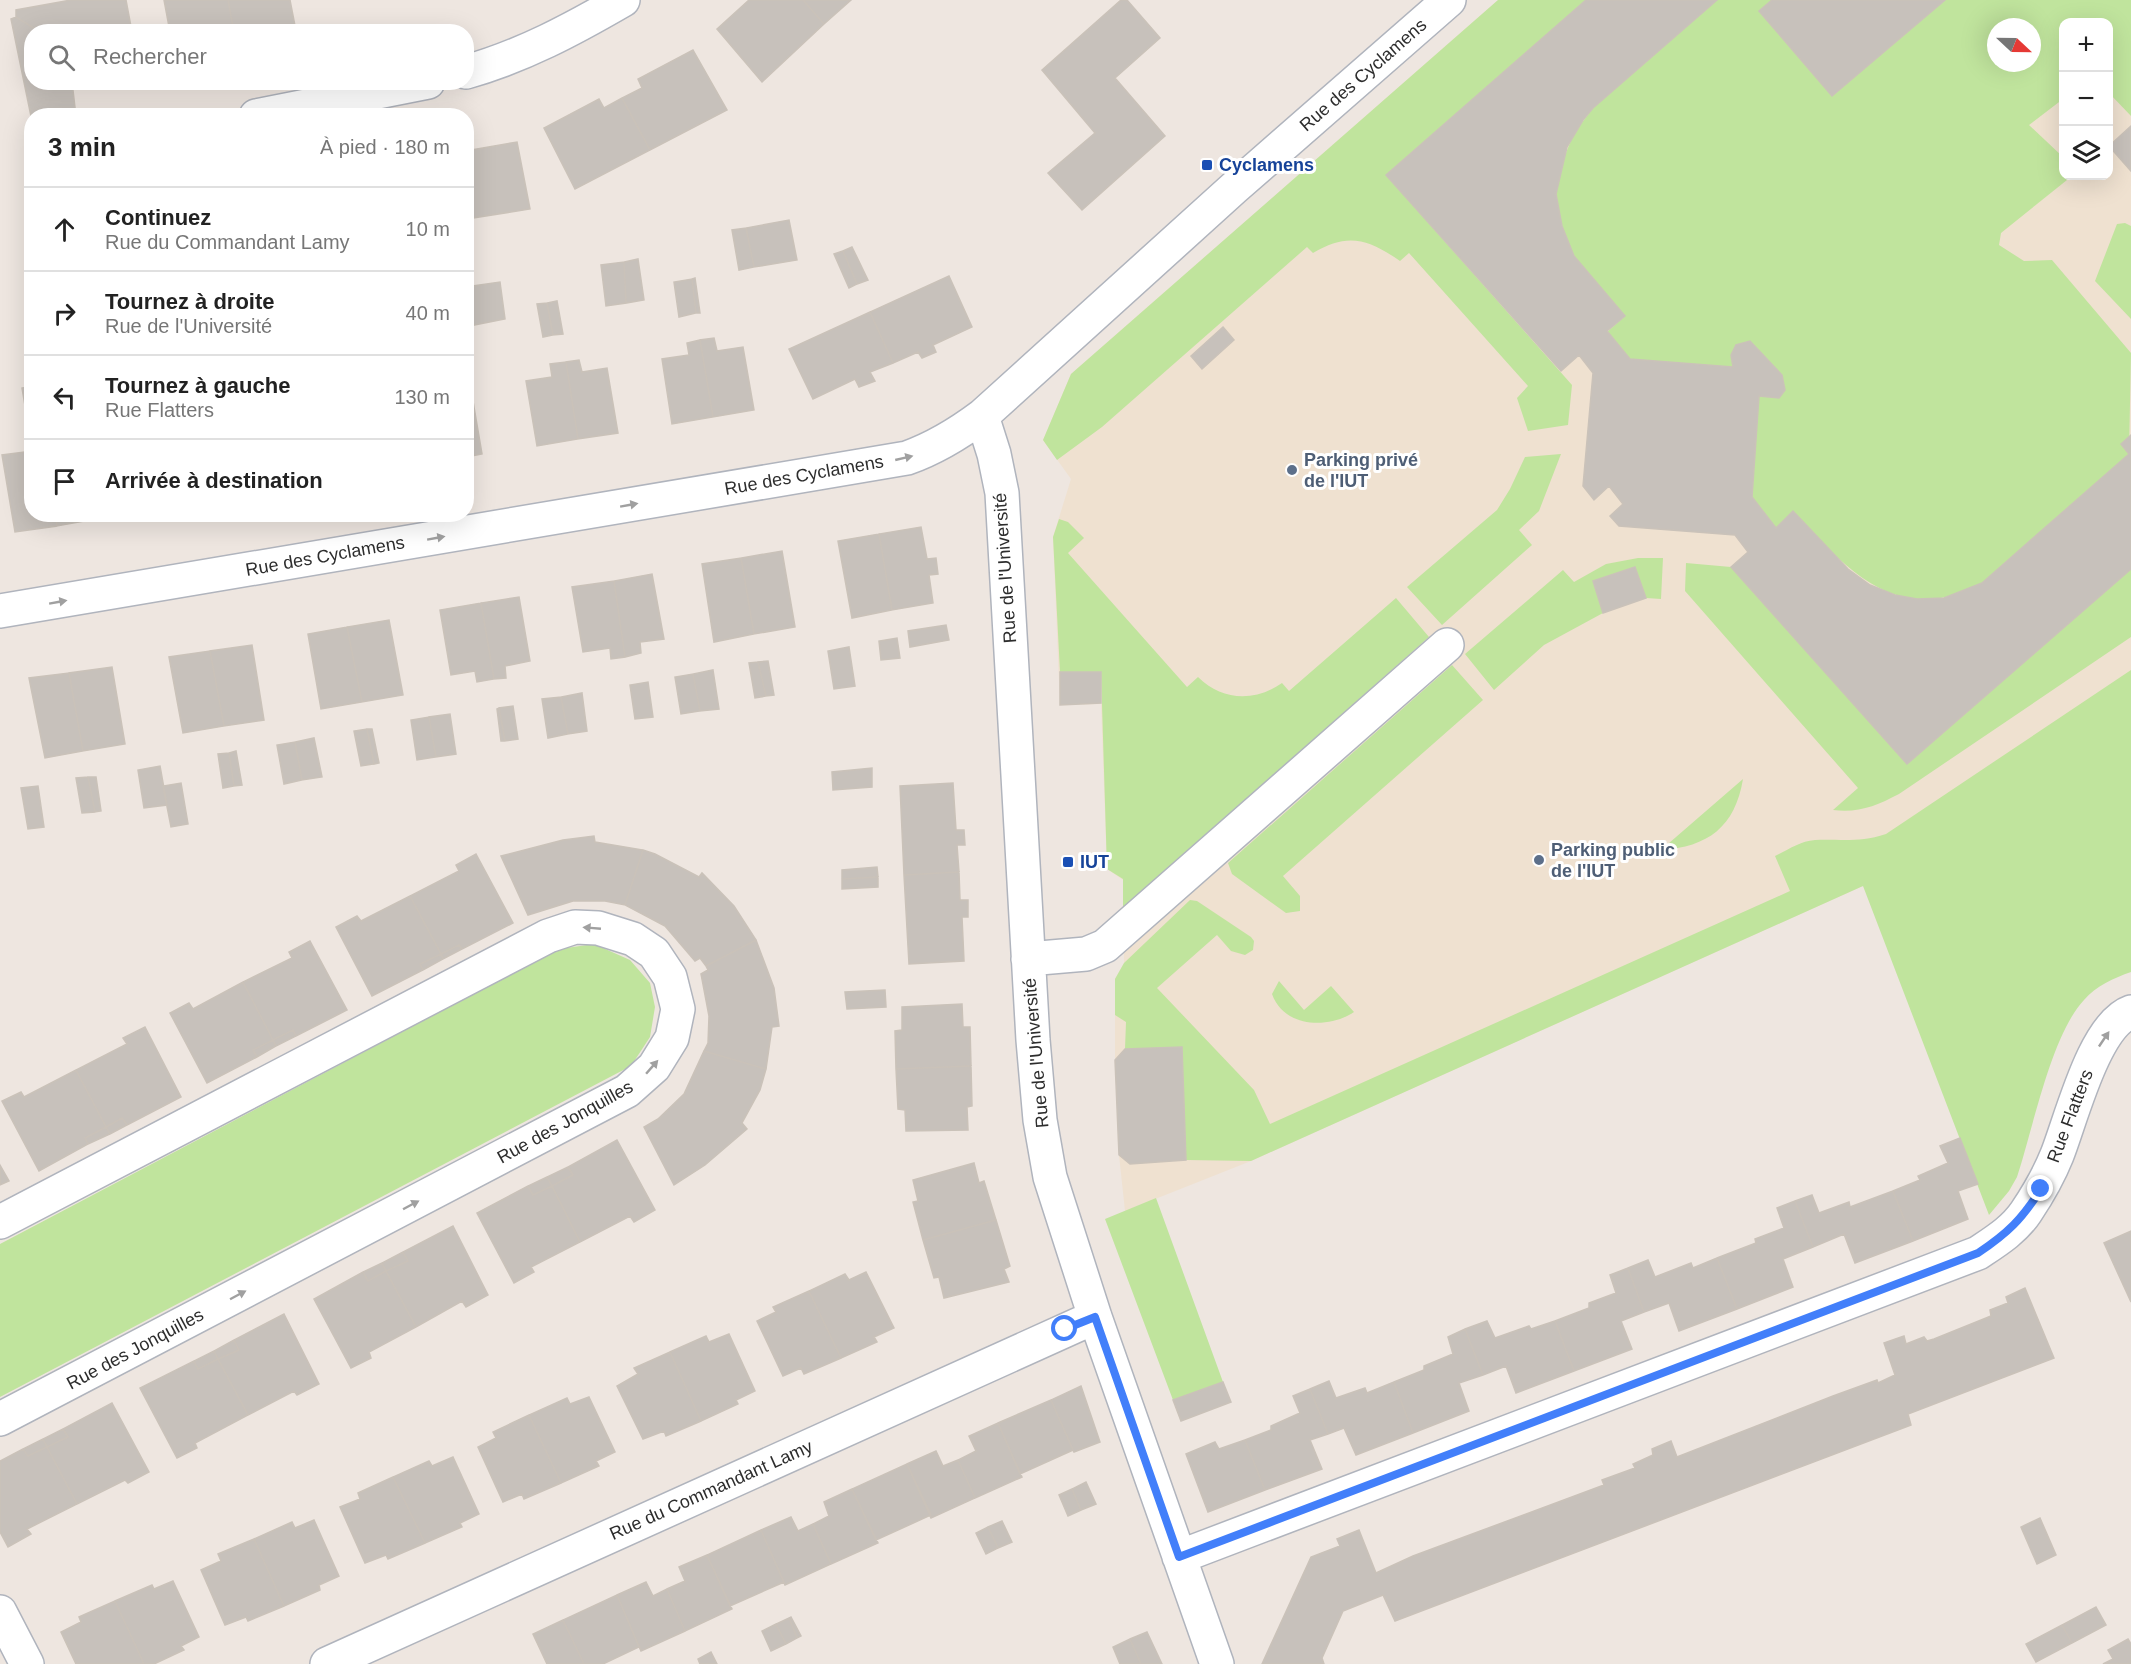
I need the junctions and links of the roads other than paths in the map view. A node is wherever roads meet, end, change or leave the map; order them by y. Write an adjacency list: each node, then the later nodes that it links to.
1 (623, 0): 3 (street)
2 (1449, 0): 6 (street, Rue des Cyclamens)
3 (474, 70)
4 (388, 90): 5 (street)
5 (296, 108)
6 (982, 416): 7 (street, Rue des Cyclamens, one-way to 6); 9 (street, Rue de l'Université)
7 (0, 611)
8 (1447, 645): 9 (street)
9 (1028, 959): 12 (street, Rue de l'Université)
10 (2131, 1012): 14 (street, Rue Flatters, one-way to 10)
11 (0, 1222): 13 (street, Rue des Jonquilles, one-way to 11)
12 (1095, 1317): 14 (street, Rue de l'Université); 17 (street, Rue du Commandant Lamy)
13 (0, 1419)
14 (1179, 1557): 18 (street, Rue de l'Université)
15 (0, 1612): 16 (street)
16 (27, 1664)
17 (327, 1664)
18 (1216, 1664)

